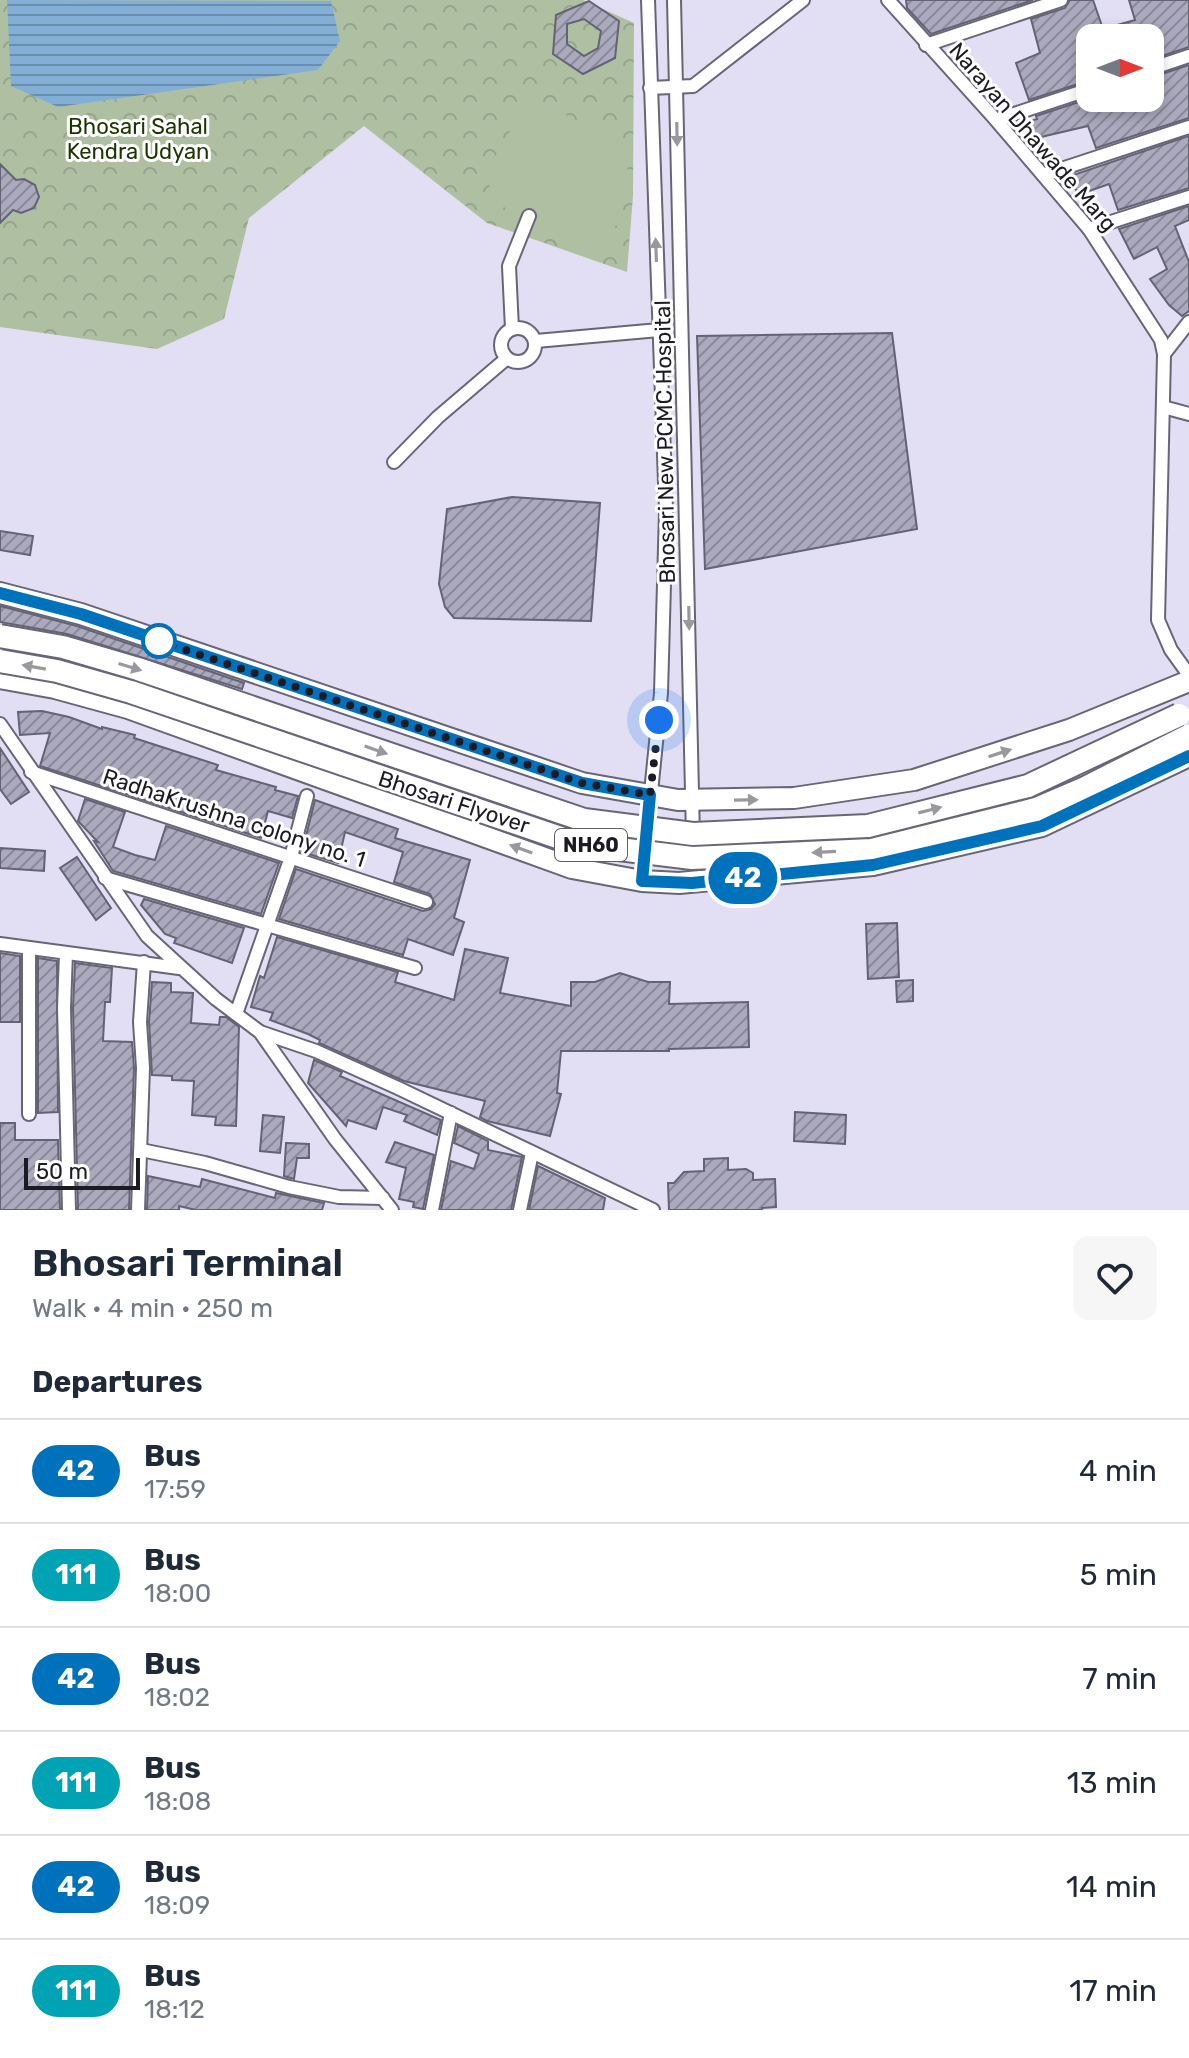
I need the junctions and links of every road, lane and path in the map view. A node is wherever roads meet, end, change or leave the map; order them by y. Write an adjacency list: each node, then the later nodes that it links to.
1 (648, 0): 10 (street, Bhosari New PCMC Hospital)
2 (674, 0): 9 (street, Bhosari New PCMC Hospital)
3 (803, 0): 9 (street)
4 (888, 0): 6 (street, Narayan Dhawade Marg)
5 (1061, 0): 6 (street)
6 (926, 45): 12 (street, Narayan Dhawade Marg)
7 (1189, 56): 8 (street)
8 (1164, 64)
9 (676, 87): 10 (street); 41 (street, Bhosari New PCMC Hospital, one-way to 41)
10 (650, 88): 20 (street, Bhosari New PCMC Hospital, one-way to 10)
11 (1076, 94): 12 (street)
12 (996, 120): 14 (street, Narayan Dhawade Marg)
13 (1189, 127): 14 (street)
14 (1043, 175): 17 (street, Narayan Dhawade Marg)
15 (1189, 197): 17 (street)
16 (529, 216): 19 (street)
17 (1089, 229): 22 (street, Narayan Dhawade Marg)
18 (1189, 322): 22 (street)
19 (512, 329): 21 (street); 23 (street)
20 (659, 330): 21 (street); 39 (street, Bhosari New PCMC Hospital)
21 (536, 341): 23 (street)
22 (1164, 354): 24 (street, Narayan Dhawade Marg)
23 (506, 359): 26 (street)
24 (1163, 407): 25 (street); 31 (street, Narayan Dhawade Marg)
25 (1189, 414)
26 (394, 462)
27 (0, 593): 32 (main road)
28 (0, 636): 33 (highway, Bhosari Flyover / NH60, one-way to 33, bridge)
29 (0, 661): 35 (highway, Bhosari Flyover / NH60, one-way to 29, bridge)
30 (0, 678): 38 (main road)
31 (1189, 678): 41 (main road, one-way to 31)
32 (343, 703): 38 (main road); 39 (main road)
33 (1179, 715)
34 (0, 724): 37 (street)
35 (1188, 736)
36 (1189, 756): 45 (main road)
37 (31, 772): 42 (street, RadhaKrushna colony no. 1); 43 (street)
38 (319, 775): 44 (main road, one-way to 38)
39 (650, 795): 41 (main road); 44 (street, Bhosari New PCMC Hospital)
40 (307, 796): 42 (street)
41 (693, 800): 45 (street, Bhosari New PCMC Hospital)
42 (291, 857): 46 (street, RadhaKrushna colony no. 1); 47 (street)
43 (105, 878): 47 (street); 52 (street)
44 (642, 881): 45 (main road)
45 (692, 883)
46 (426, 902)
47 (268, 927): 53 (street); 54 (street)
48 (0, 944): 49 (street)
49 (29, 948): 50 (street); 57 (street)
50 (66, 953): 51 (street); 61 (street)
51 (144, 962): 52 (street); 58 (street)
52 (182, 968): 54 (street)
53 (415, 968)
54 (236, 1014): 55 (street)
55 (260, 1032): 56 (street); 60 (street)
56 (451, 1113): 59 (street); 64 (street)
57 (29, 1114)
58 (141, 1150): 60 (street); 62 (street)
59 (532, 1153): 65 (street); 66 (street)
60 (383, 1198): 63 (street)
61 (69, 1210)
62 (138, 1210)
63 (392, 1210)
64 (432, 1210)
65 (520, 1210)
66 (653, 1210)

